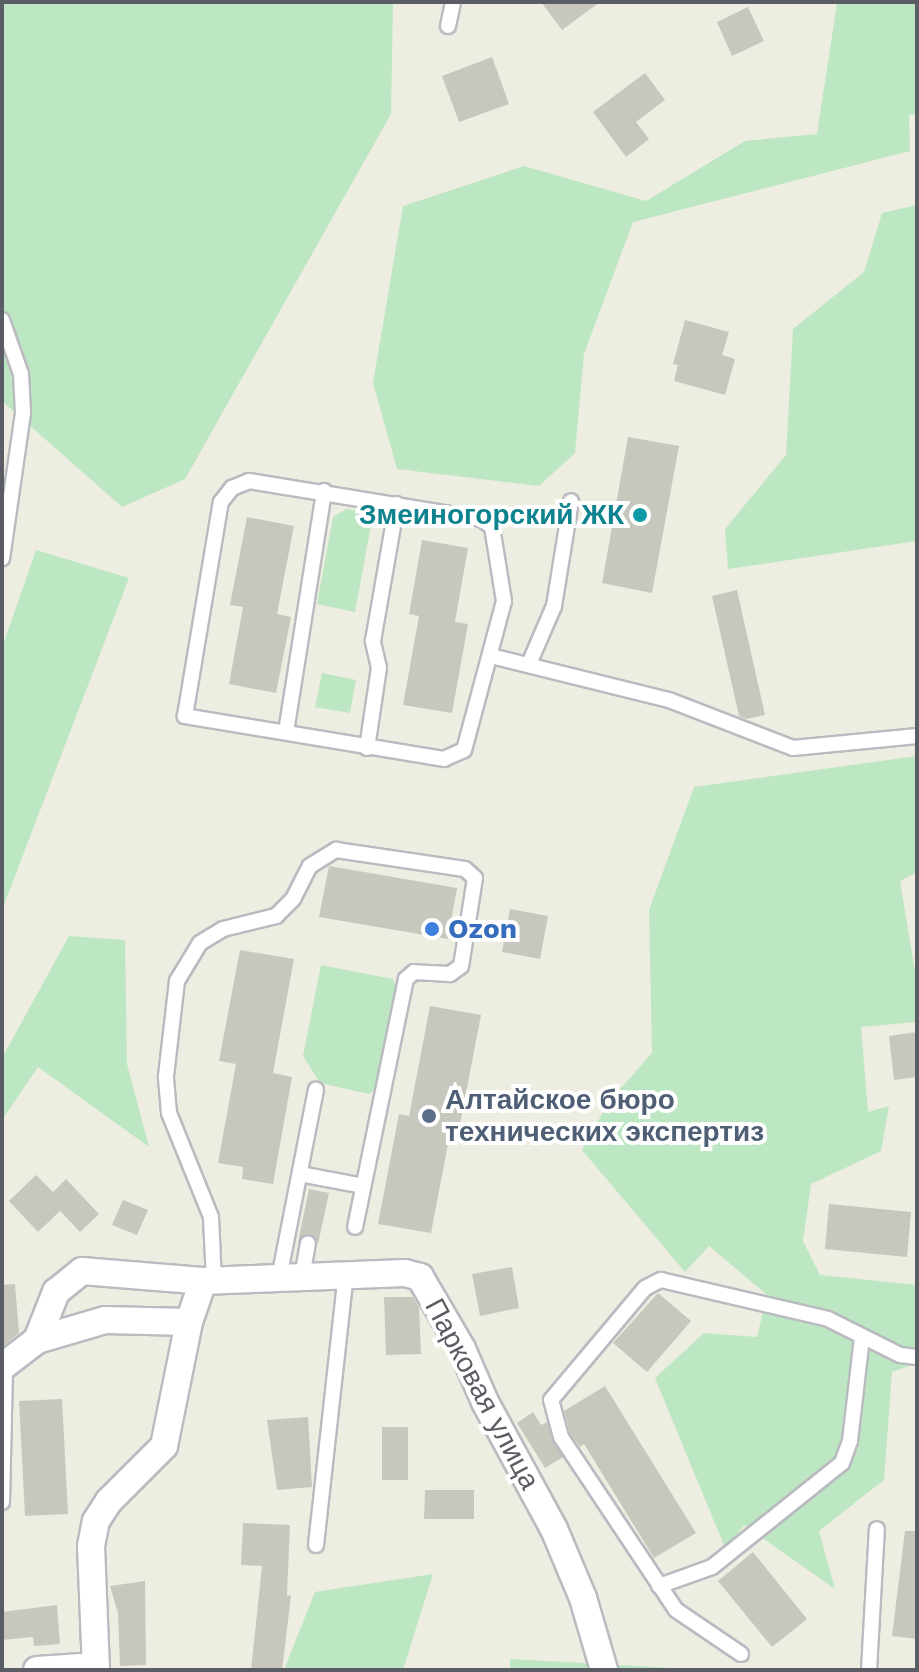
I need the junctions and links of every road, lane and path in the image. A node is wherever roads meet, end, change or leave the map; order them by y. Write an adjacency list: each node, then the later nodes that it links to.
1 (453, 2): 2 (lane)
2 (448, 26)
3 (2, 320): 7 (lane)
4 (324, 491): 6 (lane); 10 (lane); 10 (lane)
5 (571, 501): 9 (lane)
6 (397, 504): 8 (lane); 12 (lane)
7 (2, 558)
8 (491, 656): 9 (lane); 12 (lane)
9 (529, 664): 11 (lane)
10 (286, 732): 12 (lane)
11 (917, 736)
12 (367, 748)
13 (316, 1090): 14 (lane)
14 (300, 1174): 15 (lane); 19 (lane)
15 (363, 1186): 16 (lane); 20 (lane)
16 (355, 1227)
17 (308, 1244): 19 (lane)
18 (346, 1274): 19 (street, Парковая улица); 28 (lane); 33 (street, Парковая улица)
19 (291, 1278): 20 (street, Парковая улица)
20 (208, 1281): 21 (street); 23 (street, Парковая улица)
21 (189, 1322): 23 (street); 31 (street)
22 (862, 1337): 24 (lane); 29 (lane); 29 (lane)
23 (37, 1340): 25 (street)
24 (917, 1357)
25 (4, 1366): 26 (lane)
26 (2, 1502)
27 (877, 1529): 34 (lane)
28 (316, 1545)
29 (659, 1586): 30 (lane)
30 (741, 1654)
31 (96, 1668): 32 (street)
32 (37, 1670)
33 (604, 1670)
34 (869, 1670)

